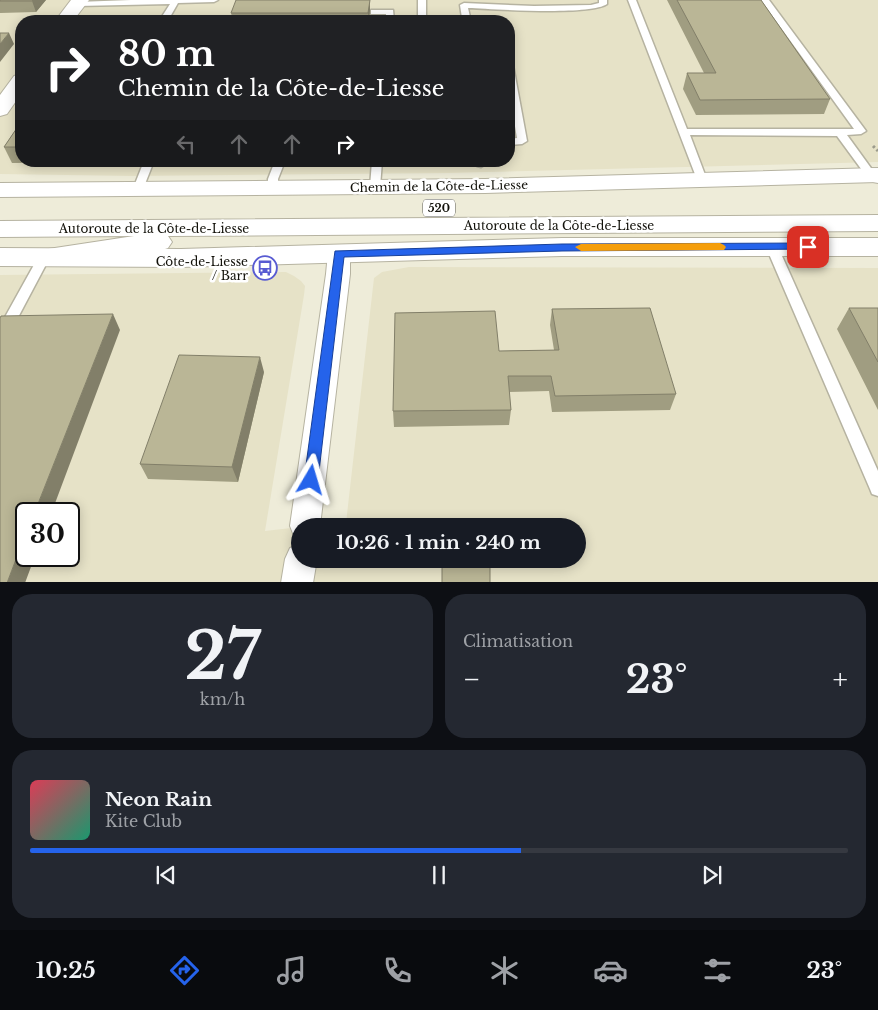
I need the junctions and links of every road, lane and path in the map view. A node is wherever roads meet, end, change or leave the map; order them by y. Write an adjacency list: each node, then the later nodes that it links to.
1 (214, 0): 6 (lane)
2 (422, 0): 13 (lane)
3 (603, 0): 8 (lane)
4 (632, 0): 18 (lane)
5 (765, 0): 19 (lane)
6 (176, 1): 7 (lane); 11 (lane)
7 (78, 2): 10 (main road)
8 (512, 4): 14 (lane)
9 (374, 12): 12 (lane)
10 (68, 15)
11 (167, 15)
12 (390, 15)
13 (422, 15)
14 (465, 15)
15 (15, 89): 17 (main road)
16 (515, 100): 20 (lane)
17 (0, 110)
18 (683, 132): 19 (lane); 27 (lane)
19 (840, 133): 26 (lane)
20 (515, 142)
21 (878, 146): 22 (path)
22 (878, 151)
23 (147, 167): 30 (lane)
24 (278, 167): 29 (lane)
25 (377, 167): 28 (lane)
26 (876, 175): 27 (main road, Chemin de la Côte-de-Liesse)
27 (702, 180): 28 (main road, Chemin de la Côte-de-Liesse)
28 (375, 187): 29 (main road, Chemin de la Côte-de-Liesse)
29 (273, 188): 30 (main road, Chemin de la Côte-de-Liesse)
30 (138, 189): 31 (main road, Chemin de la Côte-de-Liesse)
31 (0, 190)
32 (878, 205): 33 (main road, Autoroute de la Côte-de-Liesse / 520)
33 (0, 210)
34 (878, 223): 35 (main road, Autoroute de la Côte-de-Liesse / 520)
35 (272, 227): 36 (main road, Autoroute de la Côte-de-Liesse / 520); 41 (main road)
36 (0, 229)
37 (772, 247): 38 (main road); 39 (main road); 43 (lane)
38 (878, 247)
39 (339, 253): 41 (main road); 44 (street)
40 (0, 257): 41 (main road)
41 (44, 258): 42 (lane)
42 (0, 338)
43 (878, 489)
44 (306, 518)
45 (300, 568): 46 (street)
46 (298, 582)

